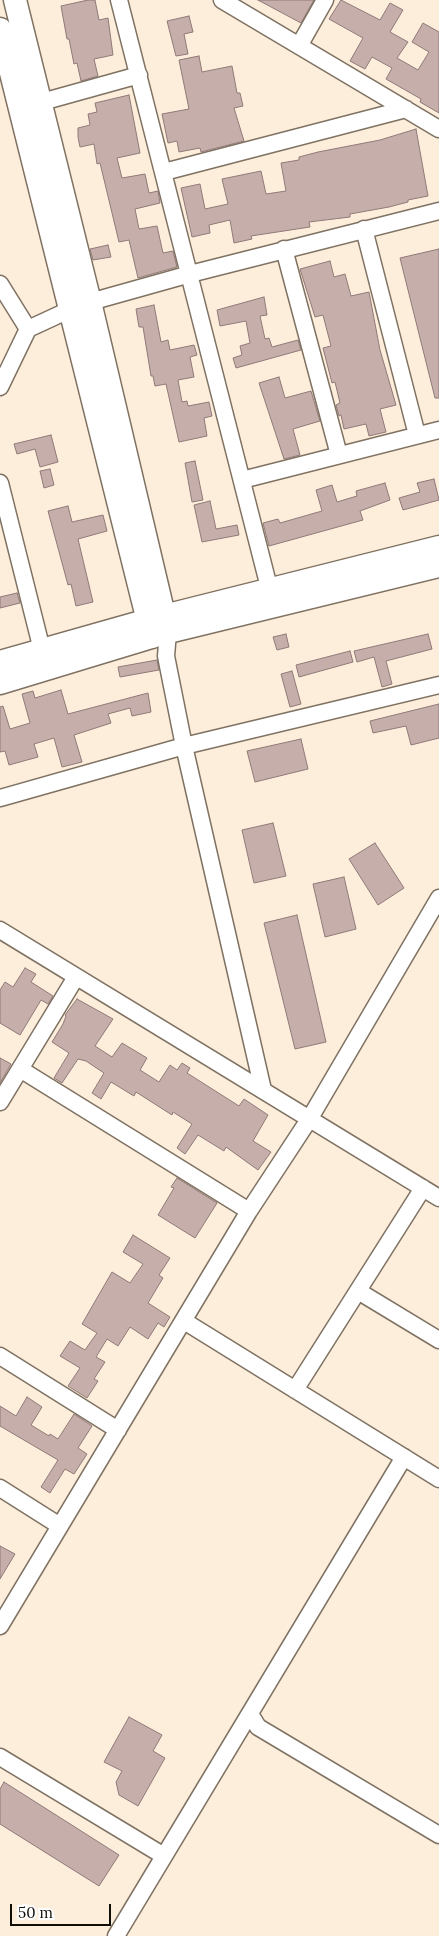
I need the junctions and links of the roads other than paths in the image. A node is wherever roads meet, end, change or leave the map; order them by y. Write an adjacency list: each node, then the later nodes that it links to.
1 (15, 0): 9 (main road)
2 (119, 0): 8 (street)
3 (222, 0): 6 (street)
4 (324, 0): 6 (street)
5 (0, 28): 7 (main road)
6 (299, 46): 11 (street)
7 (4, 62): 10 (main road)
8 (139, 76): 9 (street); 13 (street)
9 (41, 103): 10 (street); 19 (main road)
10 (19, 109): 21 (main road)
11 (406, 109): 12 (street); 13 (street)
12 (439, 129)
13 (164, 172): 17 (street)
14 (439, 210): 15 (street)
15 (364, 229): 16 (street); 25 (street)
16 (284, 249): 17 (street); 26 (street)
17 (190, 274): 19 (street); 27 (street)
18 (0, 284): 22 (street)
19 (90, 302): 21 (street); 33 (main road)
20 (0, 309): 22 (street)
21 (69, 310): 22 (street); 33 (main road)
22 (26, 326): 23 (street)
23 (0, 387)
24 (439, 430): 25 (street)
25 (417, 436): 26 (street)
26 (339, 455): 27 (street)
27 (242, 480): 32 (street)
28 (0, 483): 29 (street)
29 (7, 547): 34 (street)
30 (439, 547): 32 (main road)
31 (439, 566): 32 (main road)
32 (272, 598): 33 (main road)
33 (158, 626): 34 (main road); 36 (main road); 38 (street)
34 (42, 650): 35 (main road)
35 (0, 662)
36 (0, 683)
37 (439, 685): 38 (street)
38 (184, 746): 39 (street); 44 (street)
39 (0, 798)
40 (439, 898): 46 (street)
41 (0, 930): 42 (street)
42 (76, 977): 43 (street); 44 (street)
43 (20, 1070): 45 (street); 49 (street)
44 (263, 1090): 46 (street)
45 (0, 1102)
46 (310, 1118): 47 (street); 49 (street)
47 (423, 1188): 48 (street); 50 (street)
48 (439, 1198)
49 (249, 1212): 51 (street)
50 (358, 1292): 52 (street); 54 (street)
51 (184, 1321): 54 (street); 55 (street)
52 (439, 1340)
53 (0, 1356): 55 (street)
54 (295, 1390): 56 (street)
55 (118, 1430): 59 (street)
56 (404, 1458): 57 (street); 61 (street)
57 (439, 1479)
58 (0, 1488): 59 (street)
59 (60, 1526): 60 (street)
60 (2, 1620)
61 (250, 1714): 63 (street); 64 (street)
62 (0, 1757): 64 (street)
63 (439, 1835)
64 (164, 1856): 65 (street)
65 (116, 1936)

